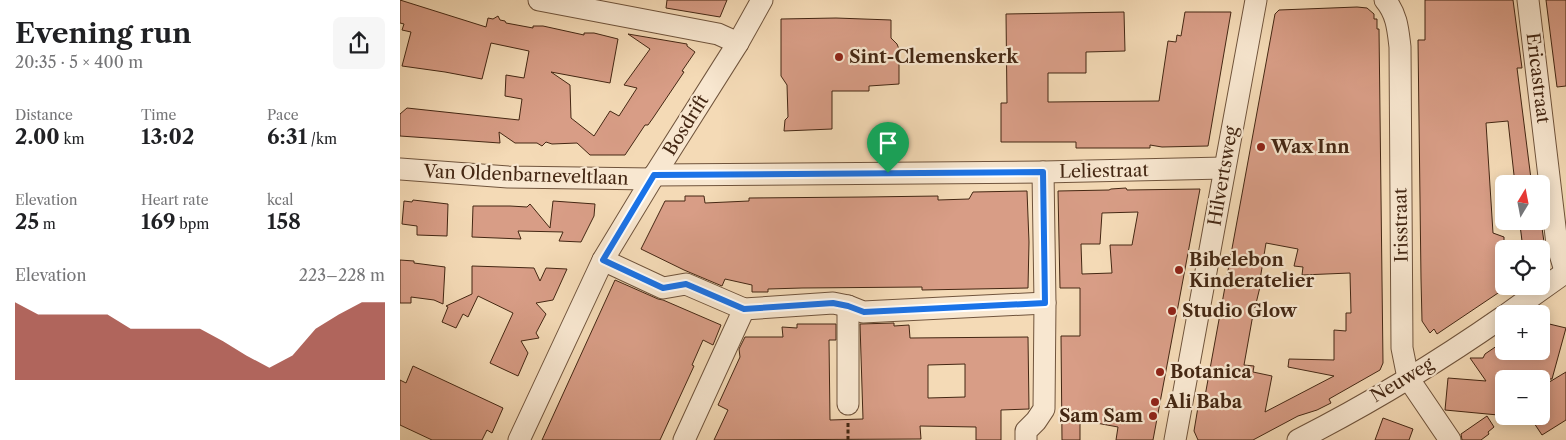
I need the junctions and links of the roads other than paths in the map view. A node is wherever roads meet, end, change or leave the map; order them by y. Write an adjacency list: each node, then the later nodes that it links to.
1 (539, 0): 6 (street)
2 (762, 0): 6 (street, Bosdrift)
3 (1256, 0): 7 (street, Hilvertsweg)
4 (1385, 0): 18 (street, Irisstraat)
5 (1528, 0): 12 (street, Ericastraat)
6 (738, 43): 10 (street, Bosdrift)
7 (1224, 168): 9 (street, Leliestraat); 23 (street, Hilvertsweg)
8 (400, 169): 10 (street, Van Oldenbarneveltlaan)
9 (1043, 172): 10 (street, Leliestraat); 13 (street)
10 (653, 177): 11 (street, Bosdrift)
11 (603, 260): 16 (street); 20 (street, Bosdrift)
12 (1566, 273): 14 (street)
13 (1045, 303): 15 (street); 22 (street)
14 (1520, 305)
15 (848, 306): 16 (street); 19 (street)
16 (744, 309): 21 (street)
17 (1495, 322): 18 (street, Neuweg)
18 (1408, 378): 24 (street, Neuweg); 25 (street, Irisstraat)
19 (848, 404)
20 (519, 440)
21 (684, 440)
22 (1026, 440)
23 (1176, 440)
24 (1298, 440)
25 (1450, 440)

